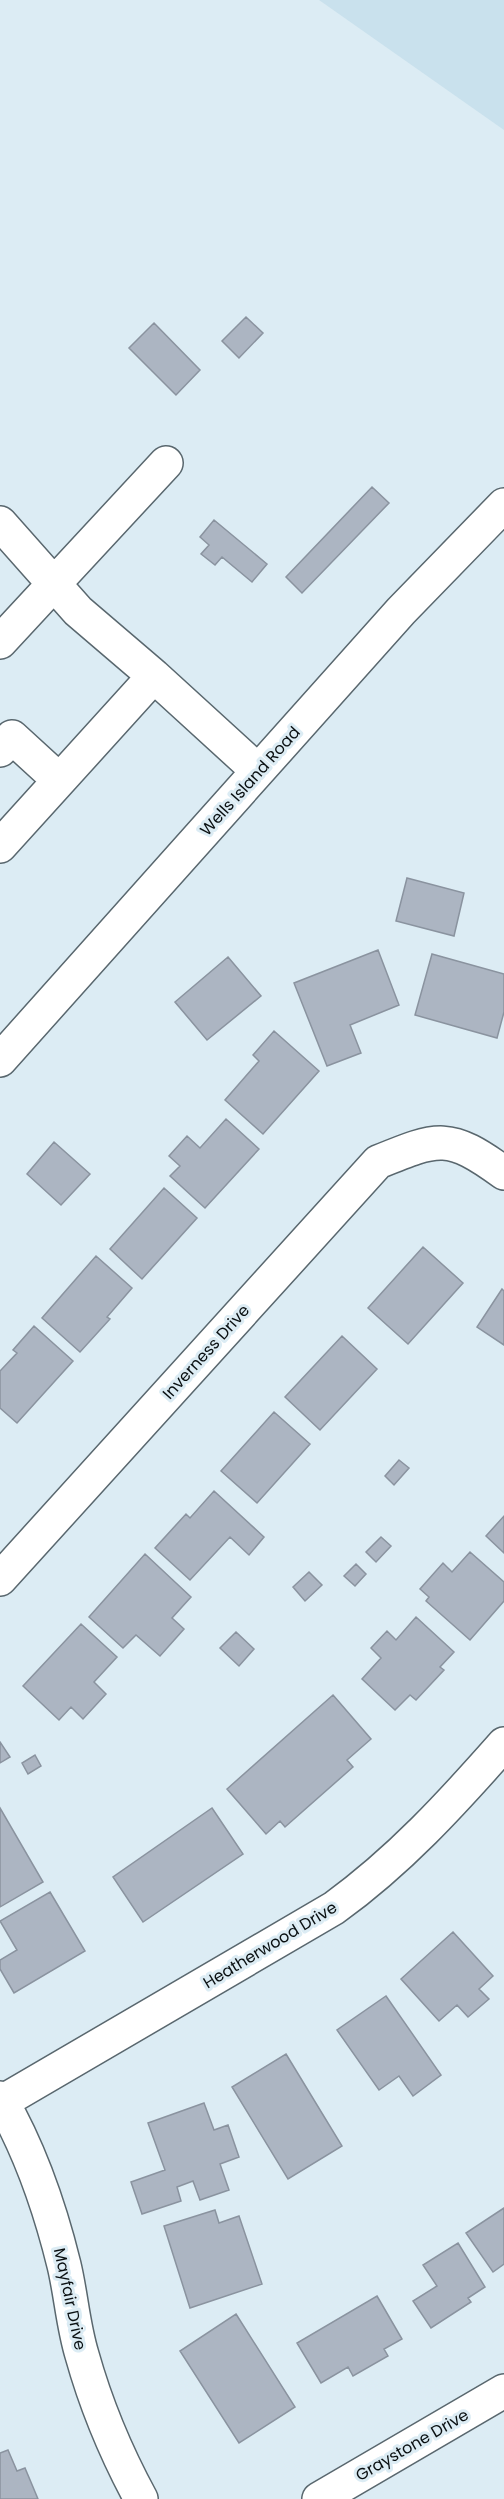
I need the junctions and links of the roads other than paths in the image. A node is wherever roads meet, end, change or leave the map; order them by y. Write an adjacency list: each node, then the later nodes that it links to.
1 (166, 463): 4 (street)
2 (504, 506): 8 (street, Wells Island Road)
3 (0, 523): 4 (street)
4 (54, 583): 5 (street); 6 (street)
5 (0, 642)
6 (154, 676): 8 (street); 9 (street)
7 (0, 750): 9 (street)
8 (258, 771): 11 (street, Wells Island Road)
9 (60, 780): 10 (street)
10 (0, 846)
11 (2, 1052)
12 (504, 1173): 13 (street, Inverness Drive)
13 (0, 1579)
14 (504, 1744): 15 (street, Heatherwood Drive)
15 (1, 2100): 17 (street, Mayfair Drive)
16 (504, 2391): 18 (street, Graystone Drive)
17 (141, 2499)
18 (319, 2499)

